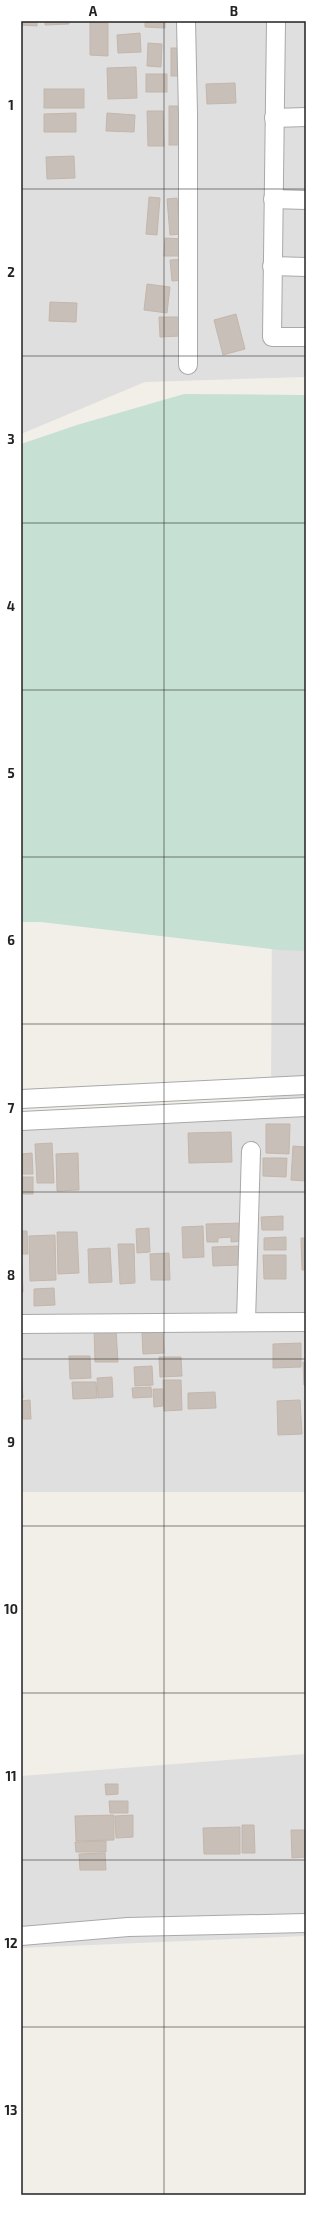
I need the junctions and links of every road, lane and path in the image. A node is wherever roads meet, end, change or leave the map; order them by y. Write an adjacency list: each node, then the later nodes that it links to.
1 (186, 21): 10 (street)
2 (276, 21): 4 (street)
3 (306, 117): 4 (street)
4 (274, 118): 5 (street)
5 (273, 199): 6 (street); 7 (street)
6 (306, 200)
7 (272, 266): 8 (street); 9 (street)
8 (306, 267)
9 (306, 337)
10 (188, 365)
11 (306, 1085): 12 (street)
12 (21, 1099)
13 (306, 1107): 14 (street)
14 (21, 1121)
15 (251, 1151): 16 (street)
16 (246, 1321): 17 (street); 18 (street)
17 (306, 1322)
18 (21, 1324)
19 (306, 1923): 20 (street)
20 (21, 1936)

